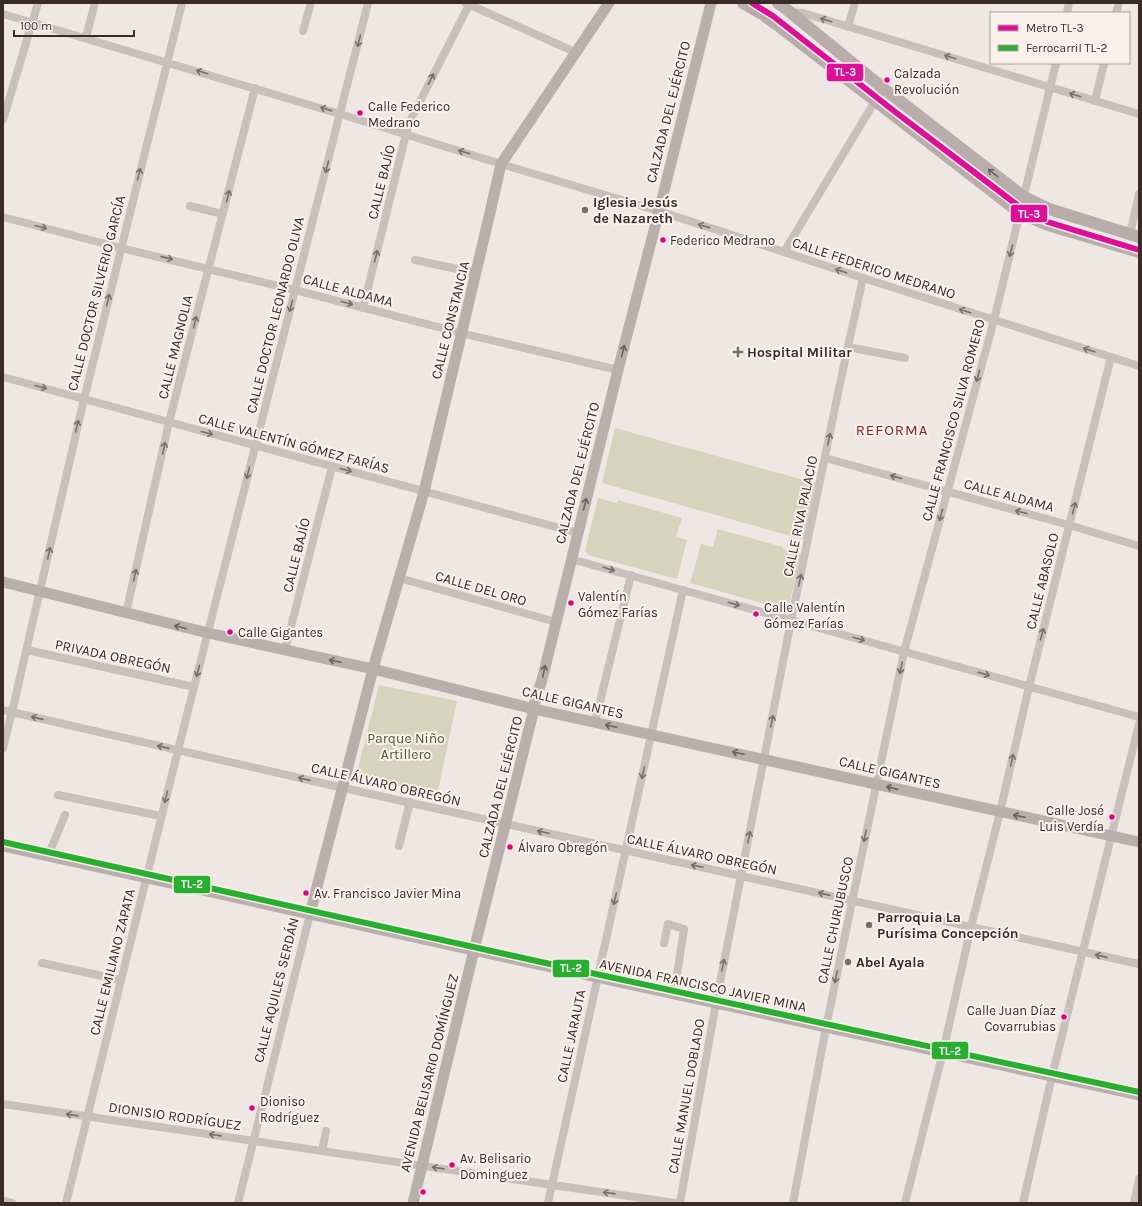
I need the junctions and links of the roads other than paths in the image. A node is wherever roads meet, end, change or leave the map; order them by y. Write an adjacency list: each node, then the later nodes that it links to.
1 (38, 3): 13 (street)
2 (95, 3): 16 (street)
3 (182, 3): 18 (street, CALLE DOCTOR SILVERIO GARCÍA)
4 (311, 3): 15 (street)
5 (368, 3): 26 (street, CALLE DOCTOR LEONARDO OLIVA, one-way to 26)
6 (469, 3): 17 (street); 29 (street, CALLE BAJÍO, one-way to 6)
7 (609, 3): 17 (main road, CALLE CONSTANCIA)
8 (711, 3): 34 (main road, CALZADA DEL EJÉRCITO)
9 (743, 3): 24 (main road)
10 (855, 3): 14 (street)
11 (785, 6): 14 (street, one-way to 11); 22 (main road)
12 (3, 14): 13 (street, CALLE FEDERICO MEDRANO)
13 (32, 22): 16 (street, CALLE FEDERICO MEDRANO); 28 (street)
14 (848, 27): 23 (street, one-way to 14)
15 (303, 31)
16 (86, 37): 18 (street, CALLE FEDERICO MEDRANO)
17 (575, 52): 30 (main road, CALLE CONSTANCIA)
18 (168, 62): 21 (street, CALLE FEDERICO MEDRANO, one-way to 18); 39 (street, CALLE DOCTOR SILVERIO GARCÍA, one-way to 18)
19 (1056, 64): 23 (street, CALLE FRANCISCO SILVA ROMERO)
20 (1104, 64): 25 (street)
21 (255, 88): 26 (street, CALLE FEDERICO MEDRANO, one-way to 21); 36 (street, CALLE MAGNOLIA, one-way to 21)
22 (883, 88): 24 (street); 32 (main road, one-way to 22)
23 (1051, 88): 25 (street, one-way to 23); 32 (street, CALLE FRANCISCO SILVA ROMERO)
24 (875, 100): 35 (main road); 40 (street)
25 (1095, 101): 27 (street)
26 (340, 114): 29 (street, CALLE FEDERICO MEDRANO); 46 (street, CALLE DOCTOR LEONARDO OLIVA, one-way to 46)
27 (1139, 114)
28 (3, 120)
29 (406, 134): 30 (street, CALLE FEDERICO MEDRANO, one-way to 29); 47 (street, CALLE BAJÍO, one-way to 29)
30 (501, 164): 34 (street, CALLE FEDERICO MEDRANO); 44 (main road, CALLE CONSTANCIA)
31 (1139, 194): 38 (street)
32 (1024, 197): 35 (street, CALLE FRANCISCO SILVA ROMERO); 38 (main road)
33 (190, 206): 36 (street)
34 (659, 211): 40 (street, CALLE FEDERICO MEDRANO, one-way to 34); 54 (main road, CALZADA DEL EJÉRCITO, one-way to 34)
35 (1020, 213): 41 (main road); 48 (street, CALLE FRANCISCO SILVA ROMERO, one-way to 48)
36 (223, 214): 43 (street, CALLE MAGNOLIA)
37 (3, 217): 39 (street, CALLE ALDAMA, one-way to 39)
38 (1134, 235)
39 (121, 248): 43 (street, CALLE ALDAMA, one-way to 43); 56 (street, CALLE DOCTOR SILVERIO GARCÍA, one-way to 39)
40 (784, 252): 45 (street, CALLE FEDERICO MEDRANO, one-way to 40)
41 (1139, 252)
42 (415, 260): 44 (street)
43 (209, 268): 46 (street, CALLE ALDAMA); 57 (street, CALLE MAGNOLIA, one-way to 43)
44 (476, 273): 49 (main road, CALLE CONSTANCIA)
45 (863, 278): 48 (street, CALLE FEDERICO MEDRANO, one-way to 45); 50 (street, CALLE RIVA PALACIO)
46 (295, 290): 47 (street, CALLE ALDAMA, one-way to 47); 58 (street, CALLE DOCTOR LEONARDO OLIVA, one-way to 58)
47 (363, 308): 49 (street, CALLE ALDAMA)
48 (994, 320): 51 (street, CALLE FEDERICO MEDRANO, one-way to 48); 62 (street, CALLE FRANCISCO SILVA ROMERO, one-way to 62)
49 (461, 333): 54 (street, CALLE ALDAMA); 61 (main road, CALLE CONSTANCIA)
50 (848, 347): 52 (street); 59 (street, CALLE RIVA PALACIO, one-way to 50)
51 (1111, 357): 53 (street, CALLE FEDERICO MEDRANO); 63 (street, CALLE ABASOLO, one-way to 51)
52 (905, 358)
53 (1139, 366)
54 (618, 370): 64 (main road, CALZADA DEL EJÉRCITO, one-way to 54)
55 (3, 377): 56 (street, CALLE VALENTÍN GÓMEZ FARÍAS, one-way to 56)
56 (84, 399): 57 (street, CALLE VALENTÍN GÓMEZ FARÍAS); 71 (street, CALLE DOCTOR SILVERIO GARCÍA, one-way to 56)
57 (169, 422): 58 (street, CALLE VALENTÍN GÓMEZ FARÍAS, one-way to 58); 72 (street, CALLE MAGNOLIA, one-way to 57)
58 (255, 446): 60 (street, CALLE VALENTÍN GÓMEZ FARÍAS); 75 (street, CALLE DOCTOR LEONARDO OLIVA, one-way to 75)
59 (825, 458): 62 (street, CALLE ALDAMA, one-way to 59); 73 (street, CALLE RIVA PALACIO, one-way to 59)
60 (332, 467): 61 (street, CALLE VALENTÍN GÓMEZ FARÍAS, one-way to 61); 77 (street, CALLE BAJÍO)
61 (424, 492): 64 (street, CALLE VALENTÍN GÓMEZ FARÍAS); 68 (main road, CALLE CONSTANCIA)
62 (947, 492): 63 (street, CALLE ALDAMA, one-way to 62); 78 (street, CALLE FRANCISCO SILVA ROMERO, one-way to 78)
63 (1069, 525): 65 (street, CALLE ALDAMA); 80 (street, CALLE ABASOLO, one-way to 63)
64 (578, 533): 66 (main road, CALZADA DEL EJÉRCITO)
65 (1139, 546)
66 (571, 559): 67 (street, one-way to 67); 74 (main road, CALZADA DEL EJÉRCITO)
67 (631, 575): 70 (street); 86 (street)
68 (399, 578): 74 (street, CALLE DEL ORO); 79 (main road, CALLE CONSTANCIA)
69 (3, 582): 71 (main road, CALLE GIGANTES)
70 (683, 590): 73 (street, one-way to 73); 88 (street, CALLE JARAUTA)
71 (40, 591): 72 (main road, CALLE GIGANTES); 76 (street, CALLE DOCTOR SILVERIO GARCÍA)
72 (126, 613): 75 (main road, CALLE GIGANTES, one-way to 72)
73 (792, 620): 78 (street, one-way to 78); 92 (street, CALLE RIVA PALACIO, one-way to 73)
74 (556, 622): 82 (main road, CALZADA DEL EJÉRCITO, one-way to 74)
75 (208, 633): 77 (main road, CALLE GIGANTES); 81 (street, CALLE EMILIANO ZAPATA, one-way to 81)
76 (27, 650): 81 (street, PRIVADA OBREGÓN); 84 (street, CALLE DOCTOR SILVERIO GARCÍA)
77 (285, 650): 79 (main road, CALLE GIGANTES, one-way to 77)
78 (904, 652): 80 (street, one-way to 80); 93 (street, CALLE FRANCISCO SILVA ROMERO, one-way to 93)
79 (373, 669): 82 (main road, CALLE GIGANTES); 94 (main road, CALLE AQUILES SERDÁN)
80 (1029, 686): 85 (street); 97 (street, CALLE ABASOLO, one-way to 80)
81 (194, 687): 91 (street, CALLE EMILIANO ZAPATA)
82 (534, 709): 86 (main road, CALLE GIGANTES); 100 (main road, CALZADA DEL EJÉRCITO)
83 (3, 710): 84 (street, CALLE ÁLVARO OBREGÓN)
84 (12, 712): 90 (street, CALLE DOCTOR SILVERIO GARCÍA); 91 (street, CALLE ÁLVARO OBREGÓN, one-way to 84)
85 (1139, 717)
86 (595, 722): 88 (main road, CALLE GIGANTES, one-way to 86)
87 (1139, 724): 89 (street)
88 (652, 735): 92 (main road, CALLE GIGANTES, one-way to 88); 105 (street, CALLE JARAUTA, one-way to 105)
89 (1137, 737): 101 (street)
90 (3, 748)
91 (178, 750): 94 (street, CALLE ÁLVARO OBREGÓN, one-way to 91); 99 (street, CALLE EMILIANO ZAPATA, one-way to 99)
92 (764, 759): 93 (main road, CALLE GIGANTES); 107 (street, CALLE MANUEL DOBLADO, one-way to 92)
93 (876, 784): 97 (main road, CALLE GIGANTES, one-way to 93); 109 (street, CALLE CHURUBUSCO, one-way to 109)
94 (342, 787): 96 (street, CALLE ÁLVARO OBREGÓN); 110 (main road, CALLE AQUILES SERDÁN)
95 (58, 795): 99 (street)
96 (410, 802): 100 (street, CALLE ÁLVARO OBREGÓN); 104 (street)
97 (1000, 812): 101 (main road, CALLE GIGANTES, one-way to 97); 111 (street, CALLE ABASOLO)
98 (65, 815): 106 (street)
99 (162, 816): 108 (street, CALLE EMILIANO ZAPATA)
100 (506, 824): 105 (street, CALLE ÁLVARO OBREGÓN, one-way to 100); 113 (main road, CALZADA DEL EJÉRCITO)
101 (1112, 836): 102 (main road, CALLE GIGANTES); 114 (street)
102 (1139, 842)
103 (3, 846): 106 (main road, AVENIDA FRANCISCO JAVIER MINA)
104 (399, 846)
105 (626, 850): 107 (street, CALLE ÁLVARO OBREGÓN, one-way to 105); 117 (street, CALLE JARAUTA, one-way to 117)
106 (48, 856): 108 (main road, AVENIDA FRANCISCO JAVIER MINA)
107 (741, 876): 109 (street, CALLE ÁLVARO OBREGÓN, one-way to 107); 120 (street, CALLE MANUEL DOBLADO, one-way to 107)
108 (146, 878): 110 (main road, AVENIDA FRANCISCO JAVIER MINA); 118 (street, CALLE EMILIANO ZAPATA)
109 (852, 900): 111 (street, CALLE ÁLVARO OBREGÓN); 121 (street, CALLE CHURUBUSCO, one-way to 121)
110 (310, 914): 113 (main road, AVENIDA FRANCISCO JAVIER MINA); 128 (street, CALLE AQUILES SERDÁN)
111 (971, 927): 114 (street, CALLE ÁLVARO OBREGÓN); 122 (street, CALLE ABASOLO)
112 (664, 943): 119 (street)
113 (474, 950): 117 (main road, AVENIDA FRANCISCO JAVIER MINA); 130 (main road, AVENIDA BELISARIO DOMÍNGUEZ)
114 (1083, 952): 116 (street, CALLE ÁLVARO OBREGÓN, one-way to 114); 123 (street)
115 (42, 963): 118 (street)
116 (1139, 964)
117 (597, 977): 119 (main road, AVENIDA FRANCISCO JAVIER MINA); 132 (street, CALLE JARAUTA)
118 (121, 980): 126 (street, CALLE EMILIANO ZAPATA)
119 (674, 994): 120 (main road, AVENIDA FRANCISCO JAVIER MINA)
120 (716, 1003): 121 (main road, AVENIDA FRANCISCO JAVIER MINA); 140 (street, CALLE MANUEL DOBLADO)
121 (826, 1027): 122 (main road, AVENIDA FRANCISCO JAVIER MINA); 141 (street, CALLE CHURUBUSCO)
122 (943, 1052): 123 (main road, AVENIDA FRANCISCO JAVIER MINA); 142 (street, CALLE ABASOLO)
123 (1052, 1076): 124 (main road, AVENIDA FRANCISCO JAVIER MINA); 143 (street)
124 (1139, 1094)
125 (3, 1104): 126 (street, DIONISIO RODRÍGUEZ, one-way to 125)
126 (87, 1117): 128 (street, DIONISIO RODRÍGUEZ, one-way to 126); 135 (street, CALLE EMILIANO ZAPATA)
127 (326, 1131): 129 (street)
128 (254, 1141): 129 (street, DIONISIO RODRÍGUEZ); 136 (street, CALLE AQUILES SERDÁN)
129 (322, 1151): 130 (street, DIONISIO RODRÍGUEZ)
130 (422, 1166): 132 (street, DIONISIO RODRÍGUEZ, one-way to 130); 137 (main road, AVENIDA BELISARIO DOMÍNGUEZ)
131 (1139, 1179): 144 (street)
132 (552, 1185): 138 (street, CALLE JARAUTA); 139 (street, DIONISIO RODRÍGUEZ, one-way to 132)
133 (3, 1201): 134 (street)
134 (12, 1203)
135 (66, 1203)
136 (238, 1203)
137 (413, 1203)
138 (548, 1203)
139 (675, 1203)
140 (680, 1203)
141 (793, 1203)
142 (905, 1203)
143 (1023, 1203)
144 (1134, 1203)

